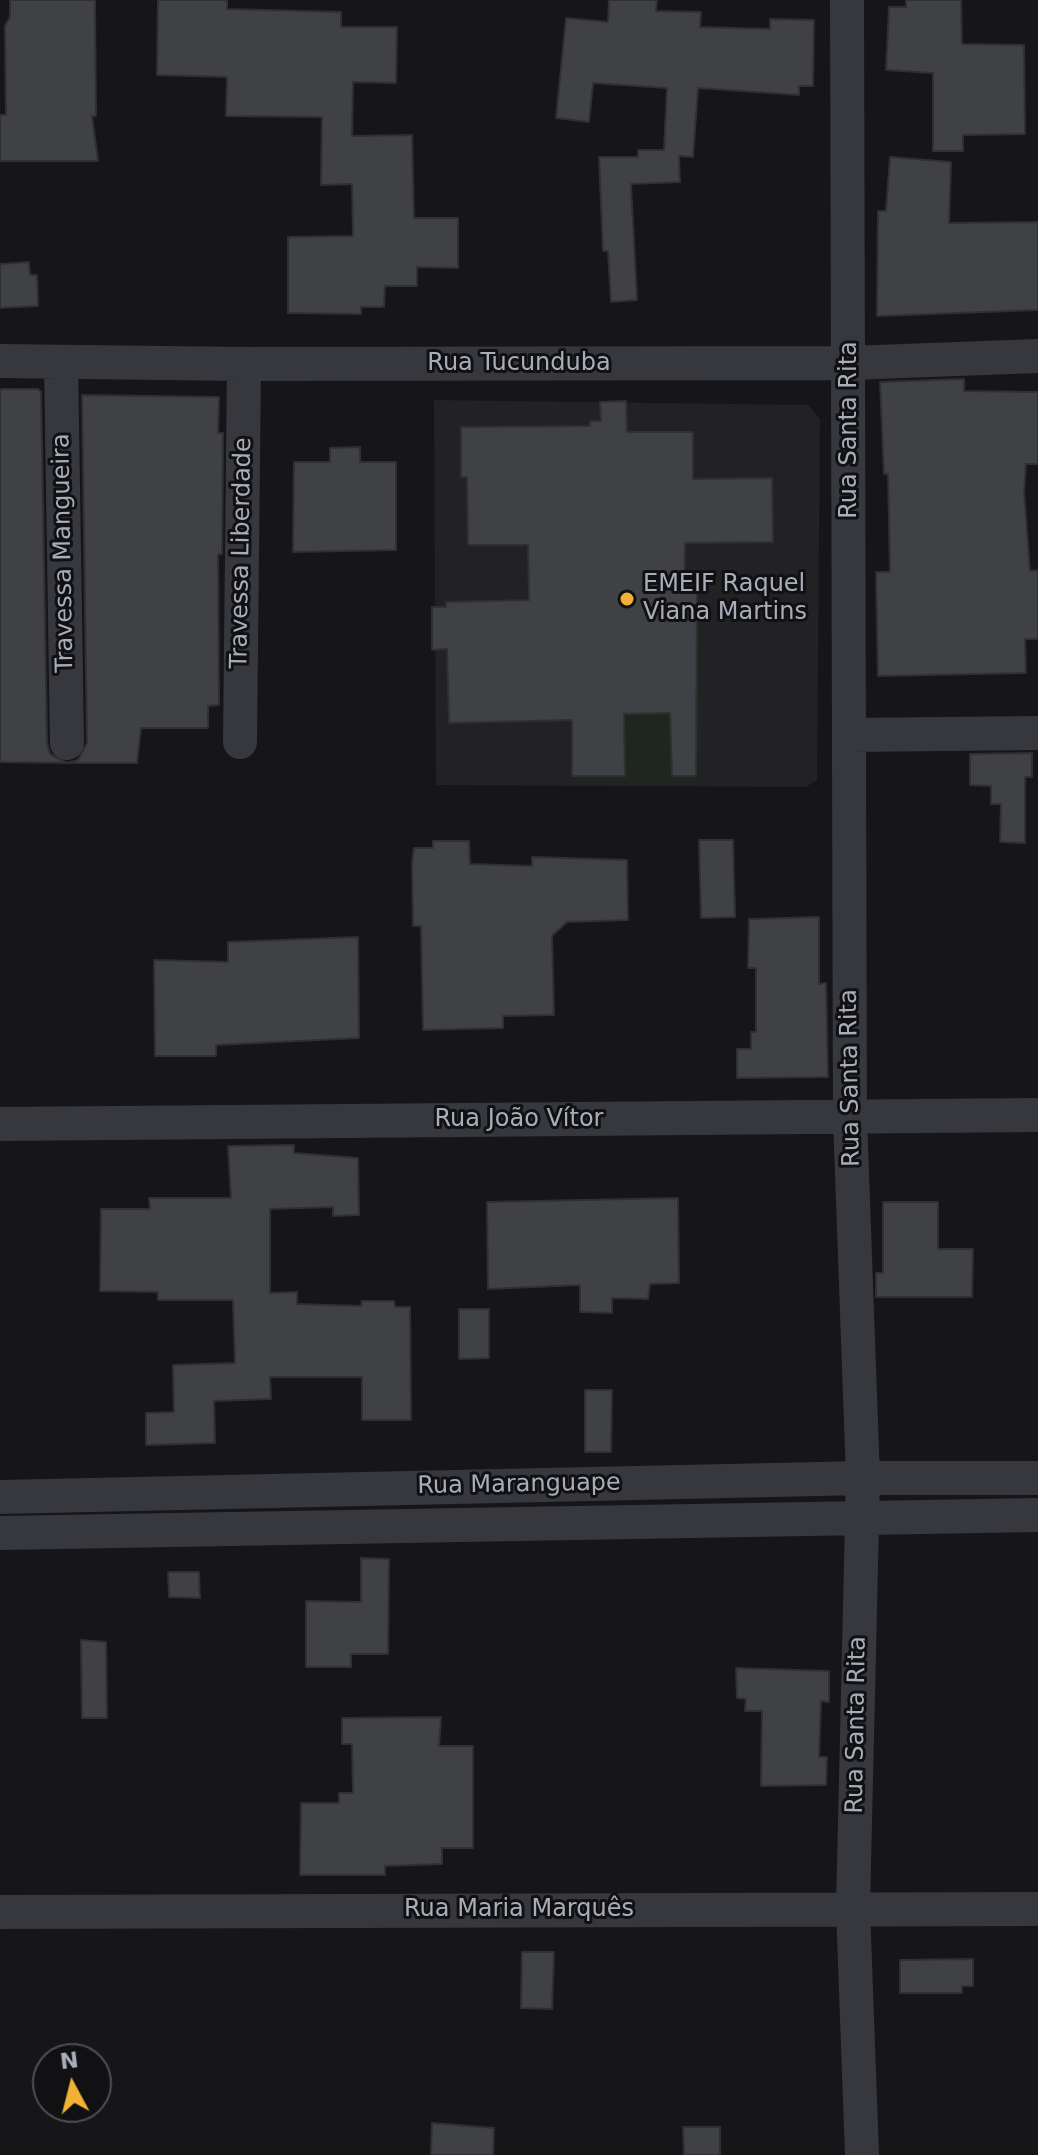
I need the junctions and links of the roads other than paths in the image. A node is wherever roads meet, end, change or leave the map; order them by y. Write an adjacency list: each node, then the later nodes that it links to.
1 (847, 0): 5 (street, Rua Santa Rita)
2 (1038, 356): 5 (street, Rua Tucunduba)
3 (0, 361): 4 (street, Rua Tucunduba)
4 (61, 362): 6 (street, Rua Tucunduba); 10 (street, Travessa Mangueira)
5 (850, 363): 6 (street, Rua Tucunduba); 8 (street, Rua Santa Rita)
6 (244, 364): 9 (street, Travessa Liberdade)
7 (1038, 733): 8 (street)
8 (849, 735): 12 (street, Rua Santa Rita)
9 (240, 742)
10 (67, 743)
11 (1038, 1115): 12 (street, Rua João Vítor)
12 (850, 1118): 13 (street, Rua João Vítor); 14 (street, Rua Santa Rita)
13 (0, 1124)
14 (863, 1478): 15 (street, Rua Maranguape); 16 (street, Rua Maranguape); 18 (street, Rua Santa Rita)
15 (1038, 1478)
16 (0, 1497)
17 (1038, 1515): 18 (street, Rua Maranguape)
18 (861, 1516): 19 (street, Rua Maranguape); 20 (street, Rua Santa Rita)
19 (0, 1533)
20 (853, 1908): 21 (street, Rua Maria Marquês); 22 (street, Rua Maria Marquês); 23 (street, Rua Santa Rita)
21 (1038, 1909)
22 (0, 1912)
23 (862, 2155)

